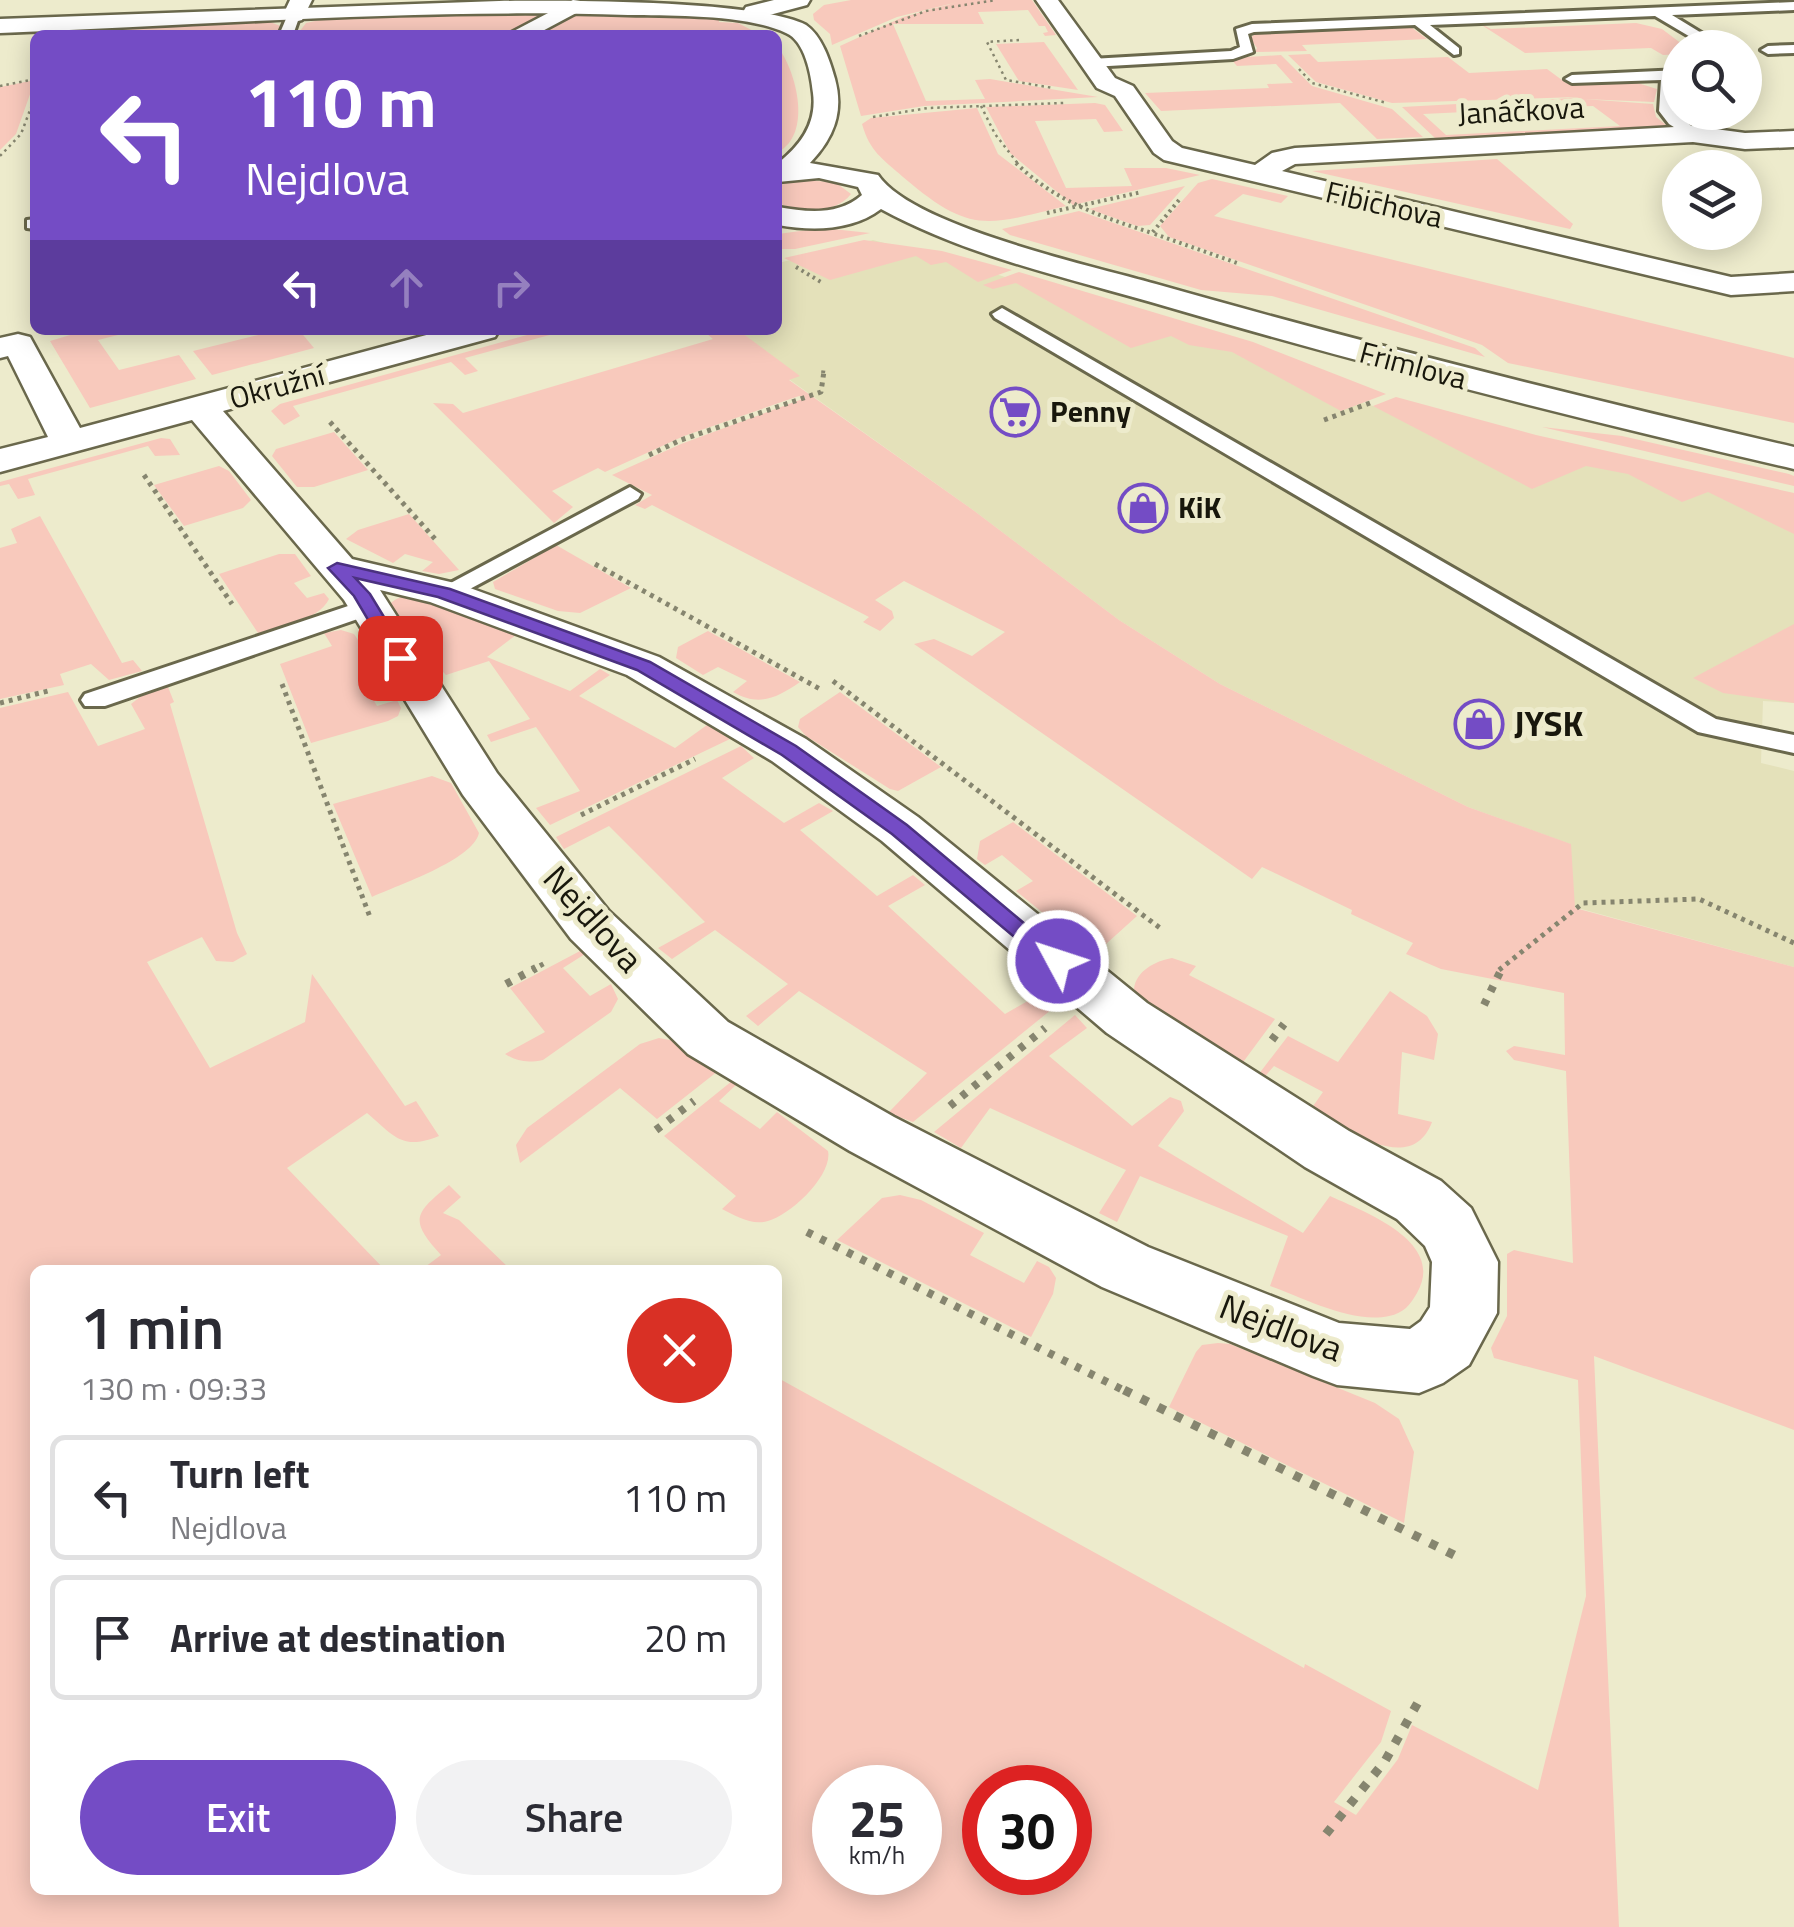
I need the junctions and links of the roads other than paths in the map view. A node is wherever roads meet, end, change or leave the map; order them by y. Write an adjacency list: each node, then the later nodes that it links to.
1 (799, 0): 6 (street)
2 (1047, 0): 17 (street, Fibichova)
3 (1524, 0): 8 (lane)
4 (584, 3): 6 (street); 9 (street); 12 (street)
5 (1794, 6): 7 (lane)
6 (754, 12): 20 (street)
7 (1658, 12): 8 (lane); 13 (lane)
8 (1548, 16): 10 (lane)
9 (294, 17): 11 (street)
10 (1420, 22): 15 (lane); 17 (lane)
11 (0, 26)
12 (527, 30)
13 (1689, 30)
14 (1794, 49): 16 (lane)
15 (1454, 50)
16 (1768, 50)
17 (1091, 63): 26 (street, Fibichova)
18 (1662, 76): 19 (lane)
19 (1572, 79)
20 (828, 111): 24 (street); 27 (street)
21 (1687, 130): 22 (lane)
22 (1693, 134): 23 (street, Janáčkova); 26 (street, Janáčkova)
23 (1794, 139)
24 (782, 171)
25 (782, 174): 27 (street)
26 (1258, 176): 31 (street, Fibichova)
27 (870, 187): 29 (street); 30 (street, Frimlova)
28 (782, 216): 29 (street)
29 (821, 219): 30 (street, Frimlova)
30 (1035, 259): 37 (street, Frimlova)
31 (1794, 282)
32 (1002, 314): 43 (lane)
33 (465, 335): 35 (street, Okružní)
34 (0, 348): 36 (street)
35 (200, 408): 36 (street, Okružní); 41 (street, Nejdlova)
36 (70, 442): 38 (street, Okružní)
37 (1794, 458)
38 (0, 461)
39 (630, 494): 40 (lane)
40 (457, 585): 41 (street, Nejdlova); 41 (street, Nejdlova)
41 (353, 588): 42 (lane)
42 (112, 724)
43 (1794, 744)

